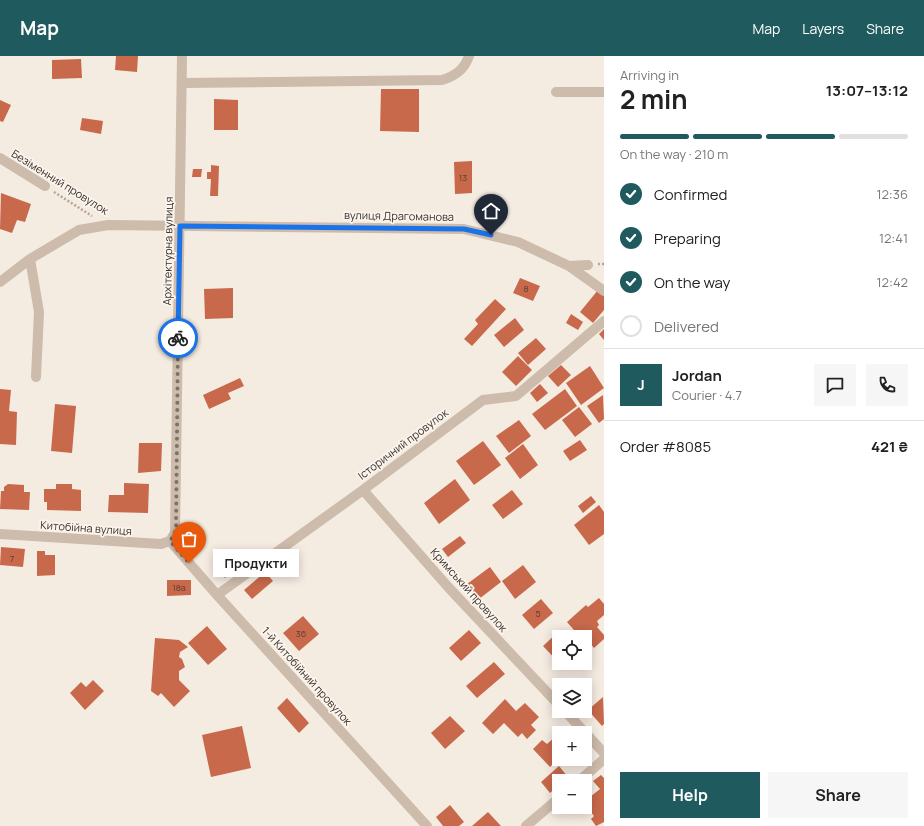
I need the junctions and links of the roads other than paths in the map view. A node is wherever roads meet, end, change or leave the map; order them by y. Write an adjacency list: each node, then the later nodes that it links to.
1 (182, 56): 3 (street, Архітектурна вулиця)
2 (469, 56): 3 (street)
3 (182, 83): 8 (street, Архітектурна вулиця)
4 (556, 92): 5 (street)
5 (604, 92)
6 (0, 158): 7 (street, Безіменний провулок)
7 (45, 186)
8 (180, 226): 9 (street, вулиця Драгоманова); 11 (street, вулиця Драгоманова); 18 (street, Архітектурна вулиця)
9 (30, 259): 12 (street, вулиця Драгоманова); 15 (street)
10 (588, 265): 11 (street)
11 (569, 266): 13 (street, вулиця Драгоманова)
12 (0, 282)
13 (604, 291)
14 (604, 321): 16 (street, Історичний провулок)
15 (36, 377)
16 (363, 490): 19 (street, Історичний провулок); 20 (street, Кримський провулок)
17 (0, 534): 18 (street, Китобійна вулиця)
18 (170, 541): 19 (street, 1-й Китобійний провулок)
19 (216, 596): 26 (street, 1-й Китобійний провулок)
20 (552, 698)
21 (572, 718): 22 (street)
22 (604, 753)
23 (604, 759): 24 (street)
24 (587, 774)
25 (552, 804): 27 (street)
26 (427, 826)
27 (526, 826)

